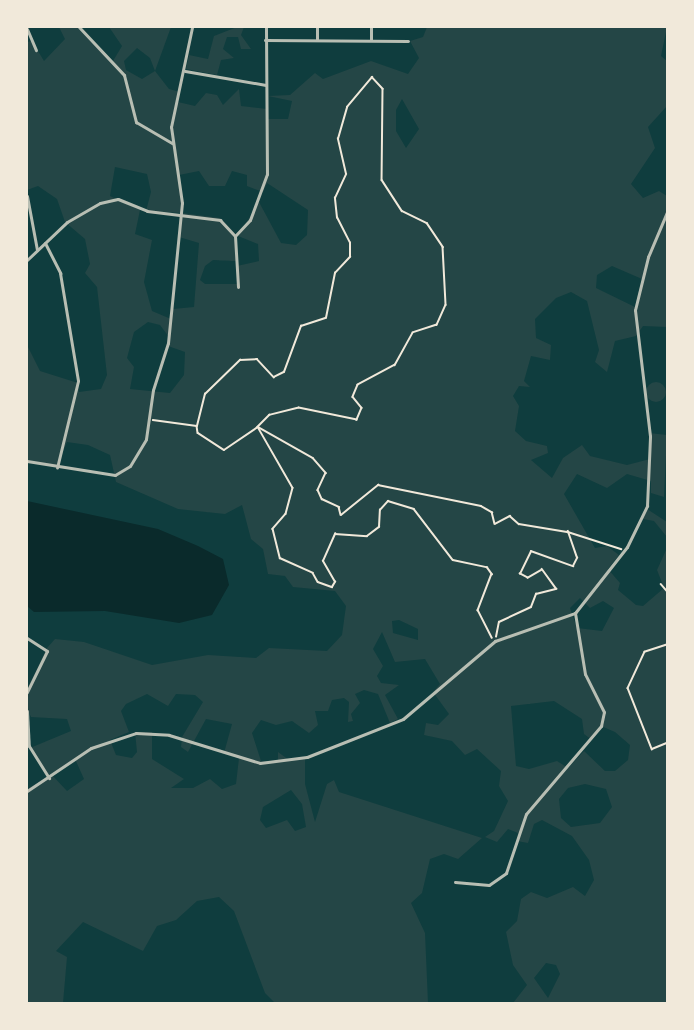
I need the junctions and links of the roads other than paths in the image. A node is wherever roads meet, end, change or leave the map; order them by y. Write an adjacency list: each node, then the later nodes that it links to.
1 (79, 27): 14 (street)
2 (192, 27): 12 (street)
3 (266, 27): 7 (street)
4 (317, 27): 8 (street)
5 (371, 27): 9 (street)
6 (27, 29): 11 (street)
7 (266, 40): 8 (street); 13 (street)
8 (317, 40): 9 (street)
9 (371, 41): 10 (street)
10 (408, 41)
11 (36, 50)
12 (184, 71): 13 (street); 14 (street)
13 (266, 85): 18 (street)
14 (172, 144): 17 (street)
15 (27, 196): 20 (street)
16 (667, 212): 25 (street)
17 (181, 213): 18 (street); 19 (street); 24 (street)
18 (235, 236): 22 (street)
19 (45, 243): 20 (street); 24 (street)
20 (37, 250): 21 (street)
21 (27, 260)
22 (238, 288)
23 (27, 461): 24 (street)
24 (57, 468)
25 (575, 613): 29 (street); 31 (street)
26 (27, 638): 27 (street)
27 (27, 692)
28 (27, 711): 29 (street)
29 (49, 778): 30 (street)
30 (27, 790)
31 (455, 882)

